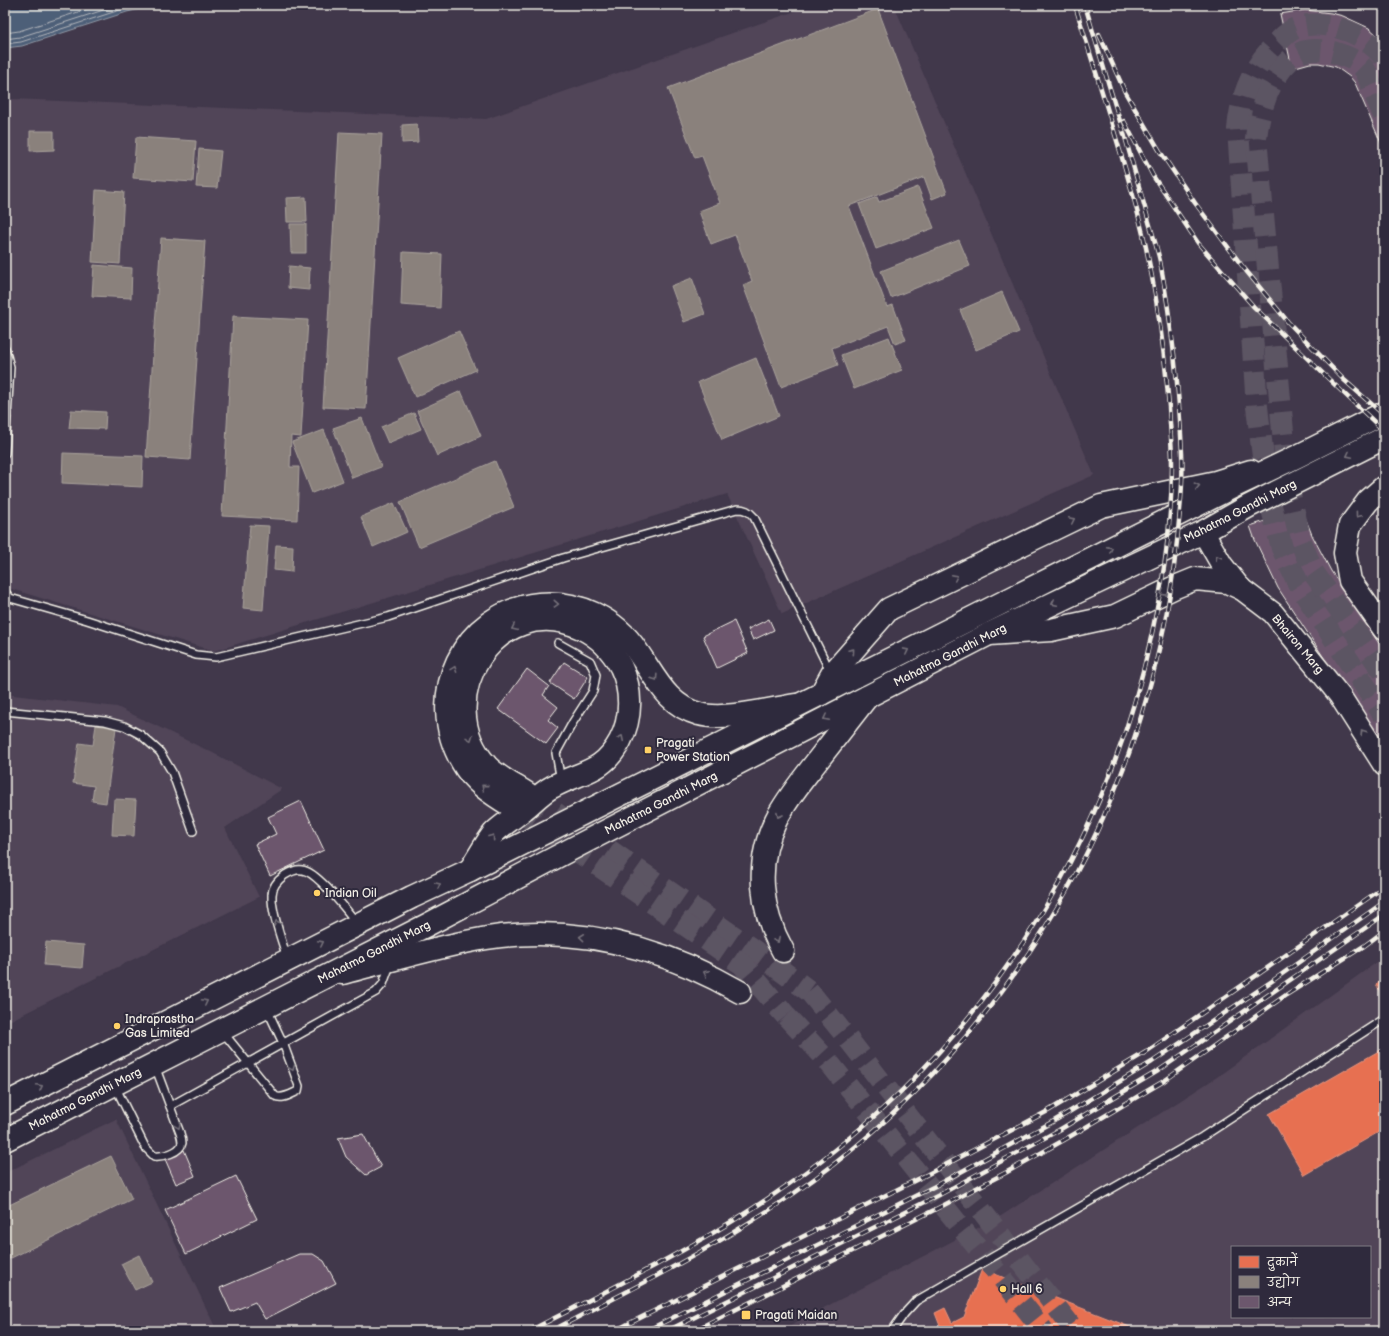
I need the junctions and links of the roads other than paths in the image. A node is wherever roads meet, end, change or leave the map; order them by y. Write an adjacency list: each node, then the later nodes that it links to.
1 (5, 348): 4 (lane)
2 (1384, 413): 5 (main road, Mahatma Gandhi Marg)
3 (1384, 438): 7 (main road, Mahatma Gandhi Marg, one-way to 7)
4 (5, 453)
5 (1298, 456): 13 (main road, one-way to 5); 14 (main road, Mahatma Gandhi Marg, one-way to 5)
6 (1384, 486): 10 (main road, one-way to 10)
7 (1203, 532): 8 (main road, Bhairon Marg, one-way to 7); 11 (main road, Mahatma Gandhi Marg, one-way to 11)
8 (1240, 588): 11 (main road, one-way to 11); 18 (main road, Bhairon Marg, one-way to 8)
9 (5, 592): 13 (lane)
10 (1384, 629)
11 (989, 634): 15 (main road, Mahatma Gandhi Marg)
12 (558, 643): 19 (lane)
13 (832, 674): 14 (main road)
14 (821, 694): 16 (main road, Mahatma Gandhi Marg)
15 (867, 697): 23 (main road, one-way to 23); 26 (main road, Mahatma Gandhi Marg, one-way to 26)
16 (801, 704): 19 (main road, one-way to 16); 21 (main road, Mahatma Gandhi Marg)
17 (5, 711): 20 (lane)
18 (1384, 765)
19 (561, 783): 21 (main road, one-way to 19)
20 (193, 831)
21 (470, 870): 22 (main road, Mahatma Gandhi Marg, one-way to 21)
22 (358, 924): 24 (main road, Mahatma Gandhi Marg, one-way to 22); 24 (lane, one-way to 22)
23 (783, 951)
24 (288, 960): 35 (main road, Mahatma Gandhi Marg, one-way to 24)
25 (391, 961): 26 (main road); 27 (main road, one-way to 25); 31 (lane)
26 (323, 978): 28 (main road, Mahatma Gandhi Marg)
27 (740, 992)
28 (266, 1007): 30 (main road, Mahatma Gandhi Marg); 31 (lane)
29 (1384, 1019): 38 (lane)
30 (221, 1030): 32 (lane); 33 (main road, Mahatma Gandhi Marg)
31 (283, 1044): 32 (lane); 32 (lane, one-way to 32)
32 (248, 1062): 36 (lane)
33 (154, 1064): 34 (main road, Mahatma Gandhi Marg); 36 (lane)
34 (114, 1084): 36 (lane, one-way to 34); 37 (main road, Mahatma Gandhi Marg)
35 (5, 1104)
36 (170, 1106)
37 (5, 1140)
38 (892, 1331)

